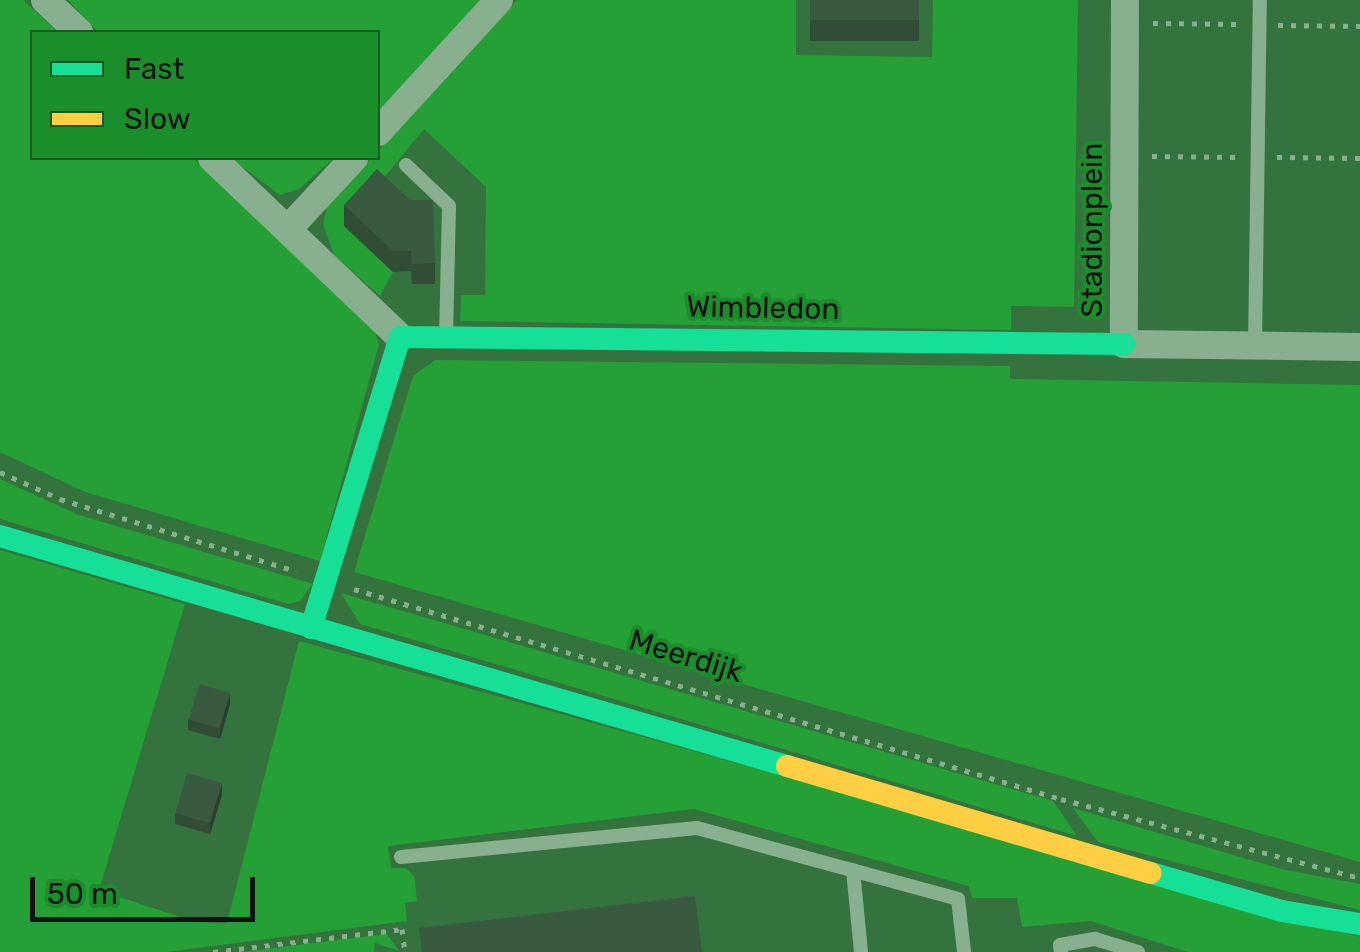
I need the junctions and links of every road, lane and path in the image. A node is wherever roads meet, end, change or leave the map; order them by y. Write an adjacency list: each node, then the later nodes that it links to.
1 (45, 0): 5 (street)
2 (499, 0): 6 (street)
3 (1125, 0): 13 (street, Stadionplein)
4 (1260, 0): 14 (lane)
5 (77, 30)
6 (380, 130)
7 (214, 160): 10 (street)
8 (352, 160): 10 (street)
9 (406, 165): 12 (lane)
10 (288, 229): 11 (street)
11 (400, 337): 12 (street, Wimbledon); 18 (street)
12 (446, 337): 13 (street, Wimbledon)
13 (1124, 344): 14 (street, Stadionplein)
14 (1256, 346): 15 (street, Stadionplein)
15 (1360, 347)
16 (0, 472): 18 (path, Meerdijk)
17 (0, 536): 19 (street)
18 (326, 580): 19 (street); 22 (path, Meerdijk)
19 (311, 628): 23 (street)
20 (401, 856): 21 (lane)
21 (853, 870): 26 (lane); 27 (lane)
22 (1360, 878)
23 (1360, 924)
24 (213, 952): 25 (path)
25 (405, 952)
26 (860, 952)
27 (964, 952)
28 (1061, 952): 29 (lane)
29 (1138, 952)

